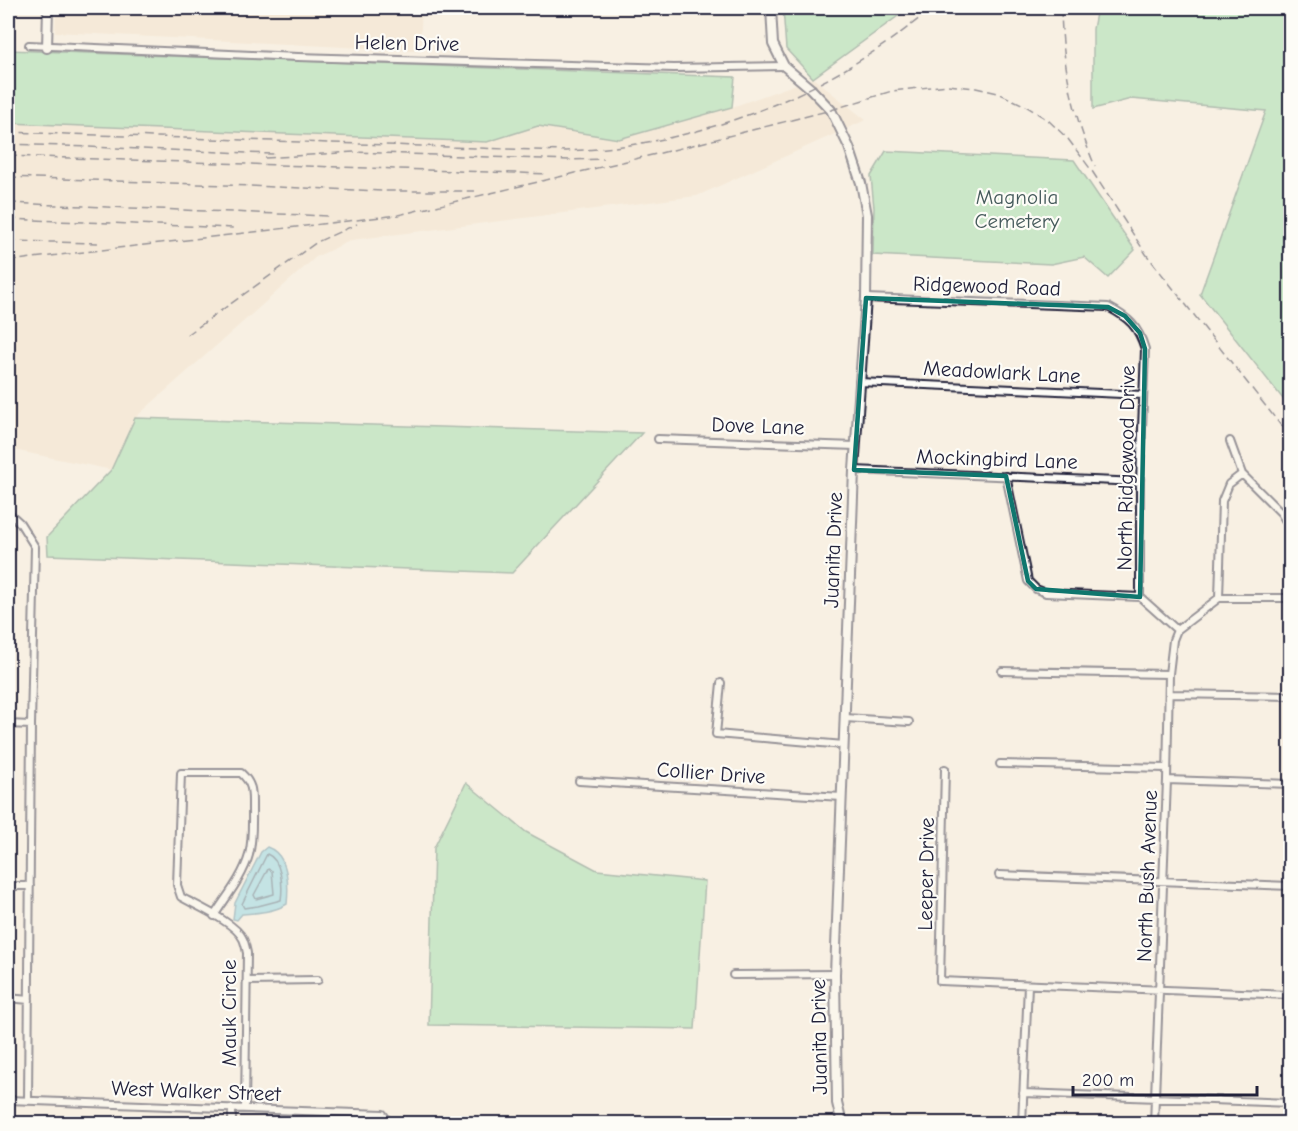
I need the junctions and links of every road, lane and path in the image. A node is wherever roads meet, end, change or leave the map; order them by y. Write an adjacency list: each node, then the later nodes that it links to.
1 (48, 8): 4 (street)
2 (771, 8): 5 (street, Juanita Drive)
3 (29, 45): 4 (street, Helen Drive)
4 (47, 48): 5 (street, Helen Drive)
5 (784, 66): 6 (street, Juanita Drive)
6 (866, 298): 7 (street, Ridgewood Road); 8 (street, Juanita Drive)
7 (1107, 307): 9 (street, North Ridgewood Drive)
8 (859, 382): 9 (street, Meadowlark Lane); 12 (street, Juanita Drive)
9 (1143, 395): 16 (street, North Ridgewood Drive)
10 (658, 439): 12 (street, Dove Lane)
11 (1230, 441): 14 (street)
12 (856, 446): 13 (street, Juanita Drive)
13 (854, 470): 15 (street, Mockingbird Lane); 28 (street, Juanita Drive)
14 (1242, 474): 18 (street); 20 (street)
15 (1006, 476): 16 (street, Mockingbird Lane); 19 (street)
16 (1140, 482): 19 (street, North Ridgewood Drive)
17 (8, 512): 31 (street)
18 (1290, 528)
19 (1140, 597): 22 (street, North Ridgewood Drive)
20 (1219, 598): 21 (street); 22 (street)
21 (1290, 598)
22 (1177, 630): 24 (street, North Bush Avenue)
23 (1002, 671): 24 (street)
24 (1169, 674): 26 (street, North Bush Avenue)
25 (721, 683): 32 (street)
26 (1169, 694): 27 (street); 34 (street, North Bush Avenue)
27 (1290, 696)
28 (845, 718): 29 (street); 32 (street, Juanita Drive)
29 (909, 722)
30 (8, 724): 31 (street)
31 (31, 725): 43 (street)
32 (844, 746): 39 (street, Juanita Drive)
33 (1000, 764): 34 (street)
34 (1167, 768): 36 (street, North Bush Avenue)
35 (945, 769): 50 (street, Leeper Drive)
36 (1167, 780): 38 (street); 41 (street, North Bush Avenue)
37 (579, 781): 39 (street, Collier Drive)
38 (1290, 784)
39 (842, 797): 46 (street, Juanita Drive)
40 (999, 875): 41 (street)
41 (1163, 882): 44 (street); 51 (street, North Bush Avenue)
42 (8, 886): 43 (street)
43 (30, 886): 54 (street)
44 (1290, 886)
45 (214, 916): 45 (street, Mauk Circle); 49 (street, Mauk Circle)
46 (835, 974): 47 (street); 65 (street, Juanita Drive)
47 (733, 975)
48 (318, 980): 49 (street)
49 (247, 981): 62 (street, Mauk Circle)
50 (1028, 985): 51 (street); 56 (street)
51 (1159, 990): 52 (street); 57 (street, North Bush Avenue)
52 (1290, 995)
53 (8, 998): 54 (street)
54 (29, 999): 59 (street)
55 (1290, 1068): 60 (street)
56 (1023, 1093): 57 (street); 66 (street)
57 (1155, 1097): 60 (street); 67 (street, North Bush Avenue)
58 (8, 1100): 59 (street, West Walker Street)
59 (28, 1100): 61 (street, West Walker Street)
60 (1290, 1103): 68 (street)
61 (232, 1108): 62 (street, West Walker Street); 63 (street)
62 (245, 1109): 64 (street, West Walker Street)
63 (232, 1124)
64 (390, 1124)
65 (842, 1124)
66 (1022, 1124)
67 (1154, 1124)
68 (1288, 1124)

